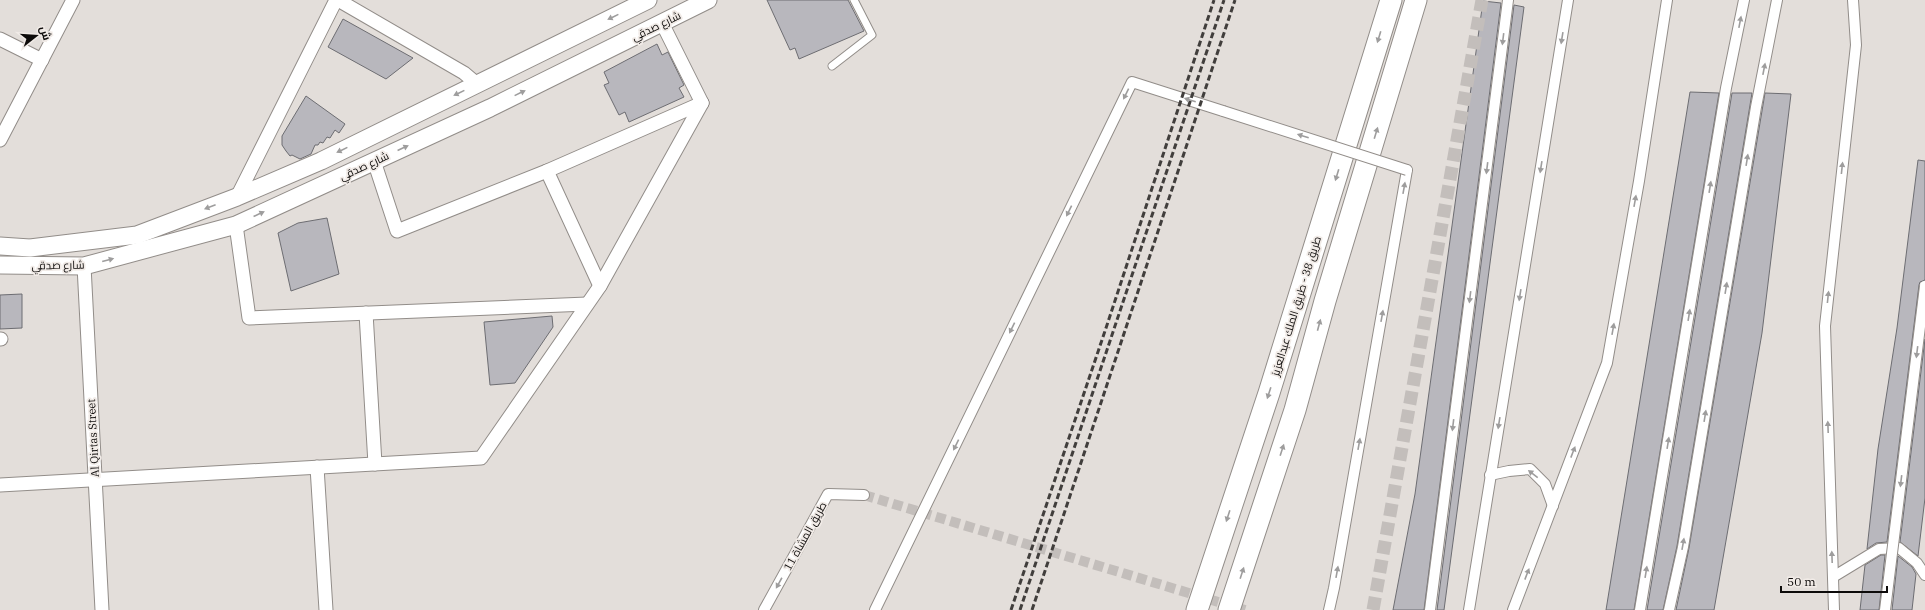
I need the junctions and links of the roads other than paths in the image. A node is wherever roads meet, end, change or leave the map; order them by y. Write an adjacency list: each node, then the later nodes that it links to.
1 (73, 0): 16 (street)
2 (337, 0): 18 (street); 24 (street)
3 (649, 0): 14 (street); 18 (street, شارع صدقي, one-way to 18)
4 (708, 0): 14 (street, شارع صدقي)
5 (854, 0): 17 (lane)
6 (1391, 0): 46 (main road, طريق 38 - طريق الملك عبدالعزيز, one-way to 46)
7 (1416, 0): 47 (main road, one-way to 7)
8 (1508, 0): 49 (street, one-way to 49)
9 (1568, 0): 35 (street, one-way to 35)
10 (1667, 0): 39 (street, one-way to 10)
11 (1744, 0): 52 (street, one-way to 11)
12 (1778, 0): 53 (street, one-way to 12)
13 (1853, 0): 41 (street, one-way to 13)
14 (662, 23): 19 (street); 20 (street, شارع صدقي, one-way to 14)
15 (0, 39): 16 (street)
16 (42, 60): 21 (street)
17 (832, 66)
18 (478, 84): 20 (street); 24 (street, شارع صدقي, one-way to 24)
19 (702, 103): 23 (street); 29 (street)
20 (490, 108): 22 (street, شارع صدقي, one-way to 20)
21 (0, 140)
22 (374, 161): 23 (street); 25 (street, شارع صدقي, one-way to 22)
23 (547, 171): 29 (street)
24 (237, 197): 26 (street, شارع صدقي, one-way to 26)
25 (236, 224): 28 (street, شارع صدقي, one-way to 25); 32 (street)
26 (0, 246)
27 (0, 265): 28 (street, شارع صدقي)
28 (84, 266): 36 (street, Al Qirtas Street)
29 (600, 286): 31 (street)
30 (1925, 286): 55 (street, one-way to 55, bridge)
31 (587, 304): 32 (street); 33 (street)
32 (366, 313): 33 (street)
33 (375, 464): 34 (street)
34 (317, 467): 36 (street); 43 (street)
35 (1490, 476): 39 (street, one-way to 35); 50 (street)
36 (95, 480): 37 (street); 42 (street, Al Qirtas Street)
37 (0, 485)
38 (864, 495): 44 (street, طريق المشاة 11, one-way to 44)
39 (1553, 506): 51 (street, one-way to 39)
40 (1925, 575): 41 (street)
41 (1833, 577): 54 (street)
42 (102, 610)
43 (326, 610)
44 (764, 610)
45 (875, 610): 48 (street, one-way to 45, bridge)
46 (1197, 610)
47 (1230, 610)
48 (1329, 610)
49 (1430, 610)
50 (1469, 610)
51 (1513, 610)
52 (1640, 610)
53 (1669, 610)
54 (1834, 610)
55 (1885, 610)

